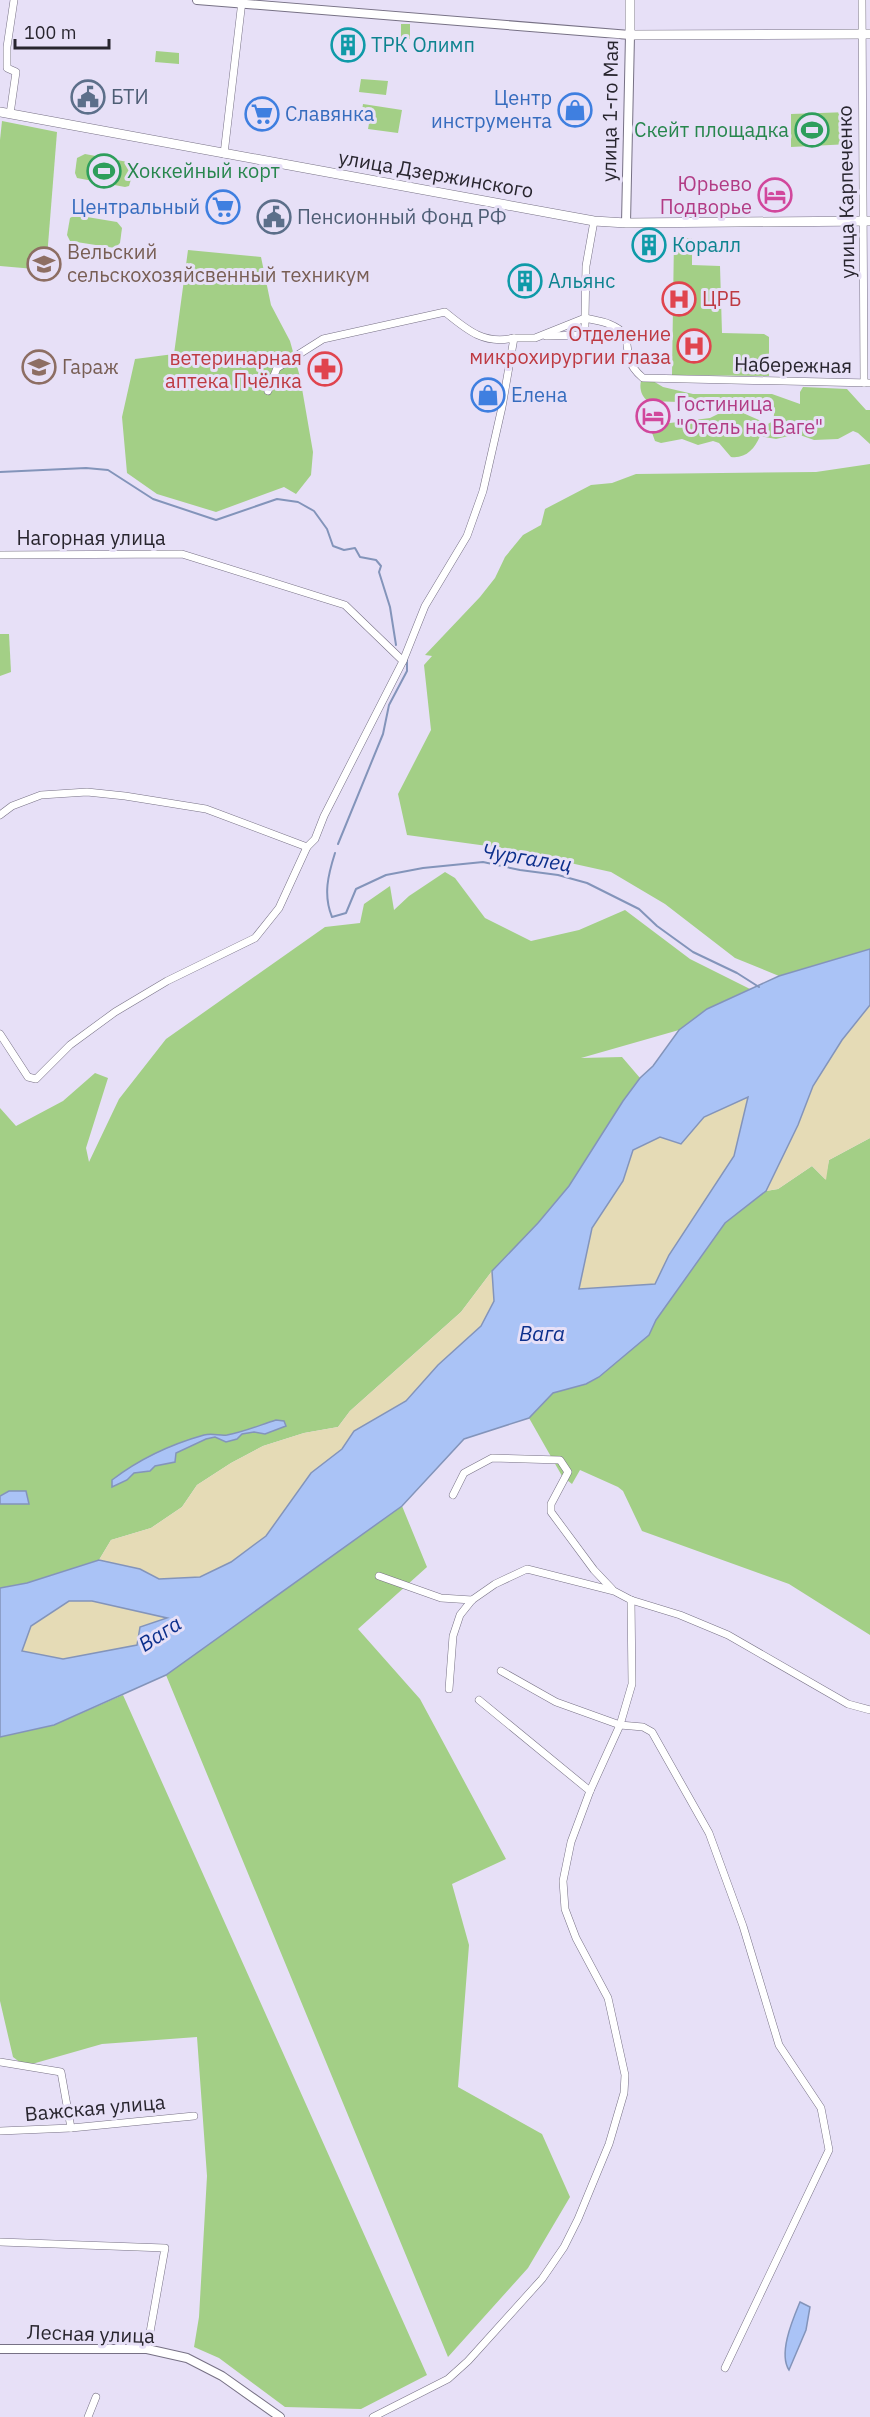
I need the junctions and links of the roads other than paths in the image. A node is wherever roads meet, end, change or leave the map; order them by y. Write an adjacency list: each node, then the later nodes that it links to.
1 (14, 0): 8 (street)
2 (197, 0): 5 (street)
3 (630, 0): 7 (main road, улица 1-го Мая)
4 (862, 0): 6 (street, улица Карпеченко)
5 (242, 2): 7 (street); 9 (street)
6 (866, 34): 7 (main road); 11 (street, улица Карпеченко)
7 (630, 35): 12 (street, улица 1-го Мая)
8 (5, 113): 9 (main road, улица Дзержинского)
9 (224, 154): 10 (main road, улица Дзержинского)
10 (594, 221): 12 (main road, улица Дзержинского); 13 (street)
11 (866, 221): 12 (main road, улица Дзержинского); 16 (street, улица Карпеченко)
12 (626, 223)
13 (585, 318): 14 (street); 14 (street); 16 (street, Набережная)
14 (541, 336): 15 (street)
15 (514, 338): 17 (street); 19 (street)
16 (867, 383)
17 (268, 391)
18 (0, 555): 19 (street, Нагорная улица)
19 (403, 661): 21 (street)
20 (0, 815): 21 (street)
21 (307, 847): 22 (street)
22 (0, 1034)
23 (453, 1495): 25 (street)
24 (379, 1576): 27 (street)
25 (614, 1591): 26 (street); 27 (street)
26 (631, 1599): 31 (street); 32 (street)
27 (472, 1600): 29 (street)
28 (501, 1671): 32 (street)
29 (449, 1689)
30 (479, 1700): 33 (street)
31 (870, 1710)
32 (620, 1725): 33 (street); 41 (street)
33 (590, 1791): 45 (street)
34 (0, 2062): 36 (street)
35 (194, 2116): 36 (street, Важская улица)
36 (71, 2128): 37 (street, Важская улица)
37 (0, 2131)
38 (0, 2242): 40 (street)
39 (0, 2349): 40 (street, Лесная улица)
40 (147, 2349): 43 (street, Лесная улица)
41 (725, 2368)
42 (96, 2397): 44 (street)
43 (276, 2414)
44 (88, 2417)
45 (373, 2417)

